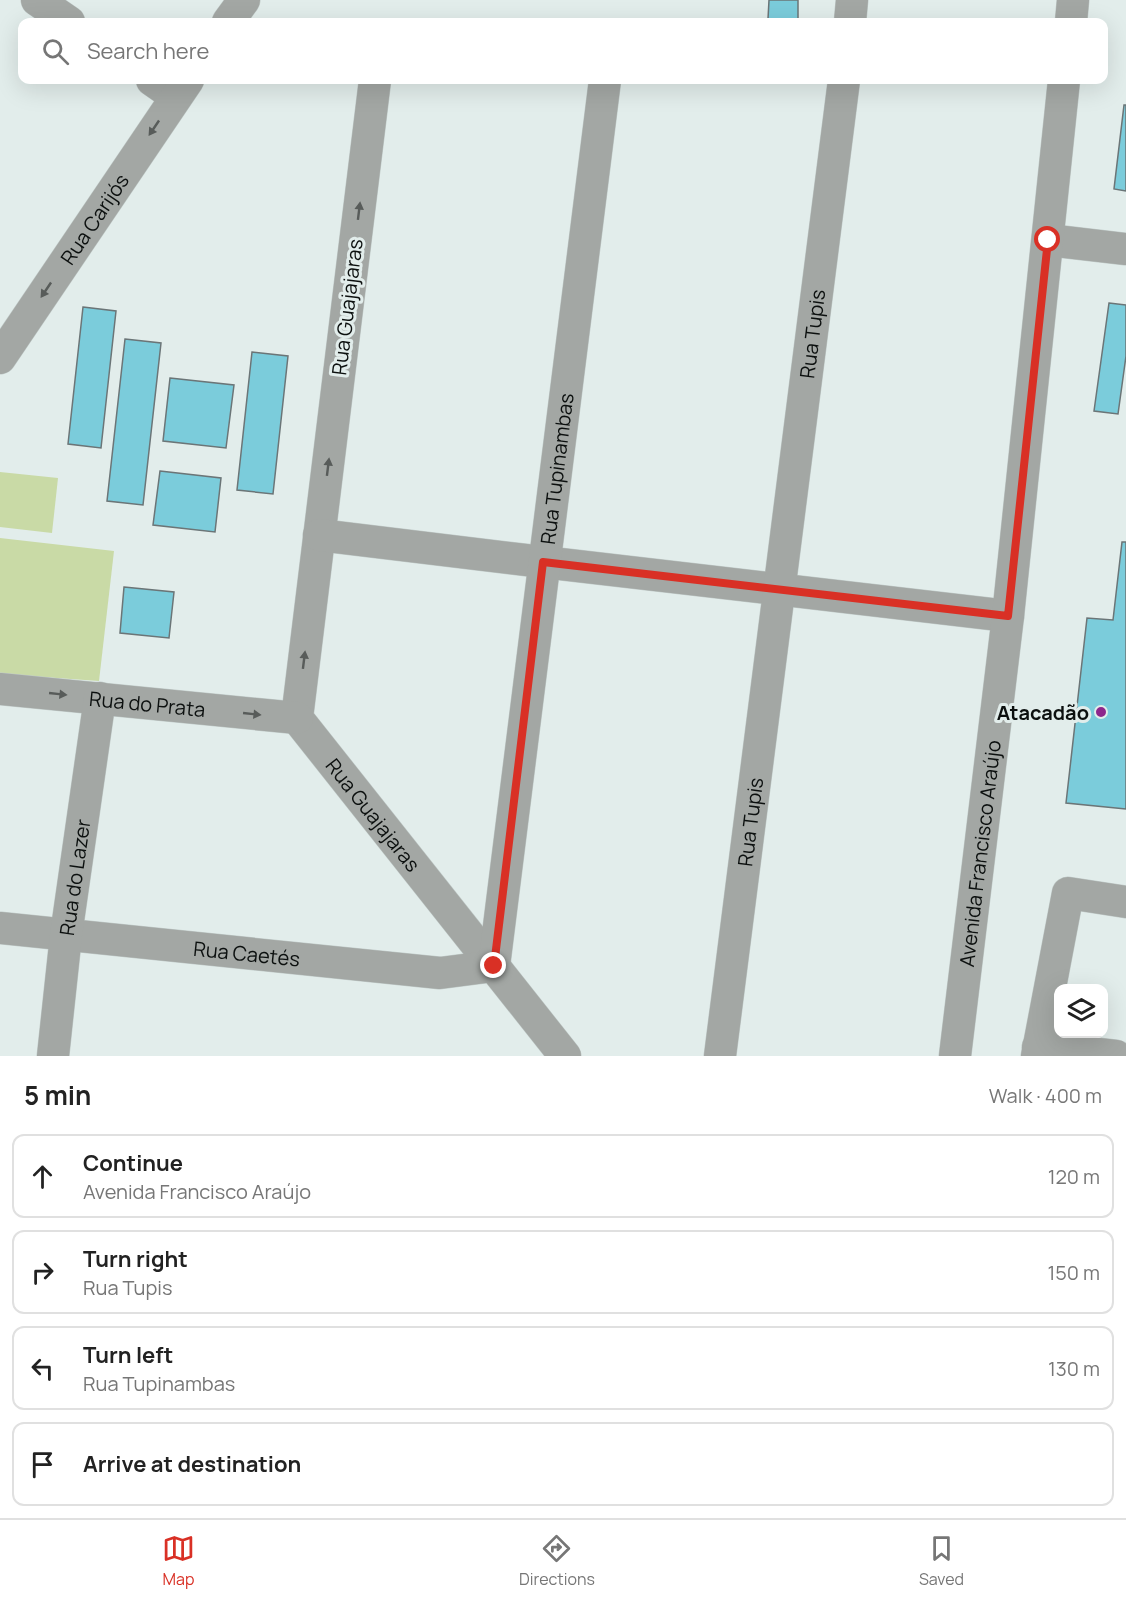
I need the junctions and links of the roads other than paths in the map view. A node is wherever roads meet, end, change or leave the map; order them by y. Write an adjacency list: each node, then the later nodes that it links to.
1 (37, 0): 5 (street)
2 (244, 0): 6 (street)
3 (852, 0): 7 (street)
4 (1073, 0): 8 (street)
5 (63, 18)
6 (231, 18)
7 (850, 18)
8 (1071, 18)
9 (375, 84): 17 (street, Rua Guajajaras, one-way to 9)
10 (604, 84): 18 (street, Rua Tupinambas)
11 (843, 84): 19 (street, Rua Tupis)
12 (1064, 84): 14 (street, Avenida Francisco Araújo)
13 (172, 85): 16 (street, Rua Carijós, one-way to 16)
14 (1048, 240): 15 (street); 20 (street, Avenida Francisco Araújo)
15 (1126, 249)
16 (0, 358)
17 (319, 534): 18 (street); 23 (street, Rua Guajajaras, one-way to 17)
18 (543, 562): 19 (street); 27 (street, Rua Tupinambas)
19 (780, 589): 20 (street); 31 (street, Rua Tupis)
20 (1008, 616): 32 (street, Avenida Francisco Araújo)
21 (0, 688): 22 (street, Rua do Prata, one-way to 22)
22 (100, 698): 23 (street, Rua do Prata, one-way to 23); 26 (street, Rua do Lazer)
23 (297, 718): 27 (street, Rua Guajajaras)
24 (1126, 902): 28 (street)
25 (0, 928): 26 (street, Rua Caetés)
26 (66, 935): 27 (street, Rua Caetés); 29 (street, Rua do Lazer)
27 (494, 966): 30 (street, Rua Guajajaras)
28 (1037, 1052): 33 (street)
29 (53, 1056)
30 (565, 1056)
31 (720, 1056)
32 (955, 1056)
33 (1116, 1056)

